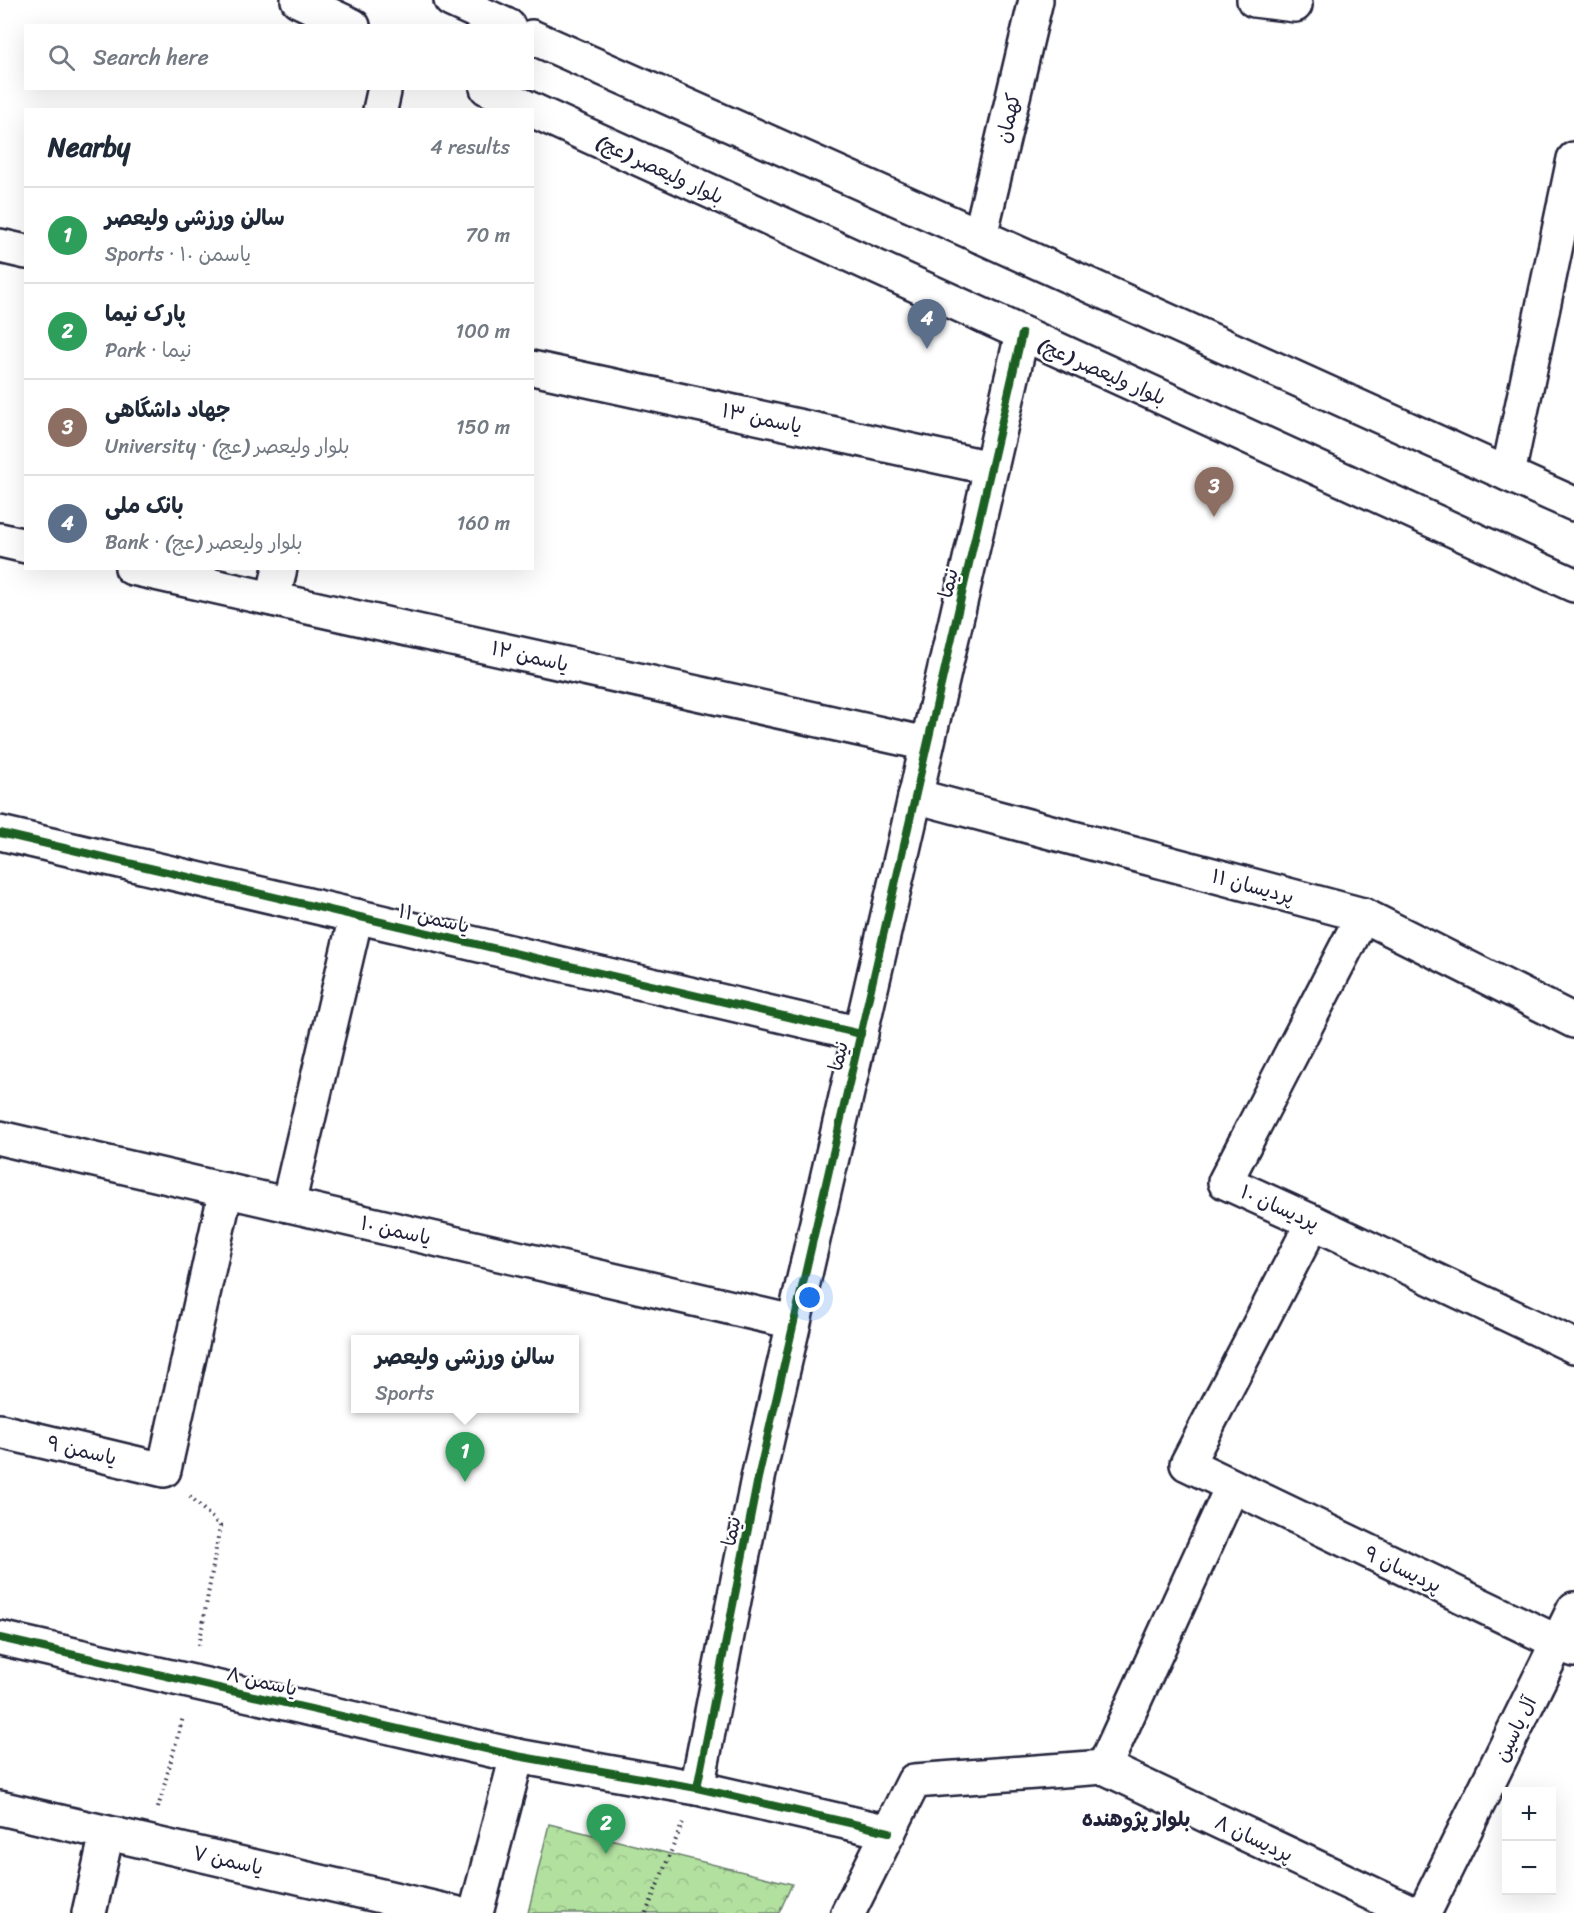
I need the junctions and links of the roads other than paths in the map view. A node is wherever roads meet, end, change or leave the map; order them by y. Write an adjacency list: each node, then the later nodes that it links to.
1 (298, 0): 6 (street)
2 (451, 0): 7 (street)
3 (1036, 0): 13 (street, کهمان)
4 (1254, 0): 5 (street)
5 (1295, 4)
6 (349, 24)
7 (504, 24)
8 (534, 38): 13 (street)
9 (492, 90): 10 (street, بلوار ولیعصر (عج))
10 (528, 108)
11 (534, 111): 16 (street, بلوار ولیعصر (عج))
12 (1574, 159): 19 (street)
13 (980, 236): 19 (street)
14 (0, 246): 15 (street)
15 (24, 252)
16 (1022, 334): 18 (street, نیما); 25 (street, بلوار ولیعصر (عج))
17 (534, 368): 18 (street, یاسمن ۱۳)
18 (991, 468): 26 (street, نیما)
19 (1508, 474): 20 (street)
20 (1574, 504)
21 (0, 540): 22 (street)
22 (24, 546)
23 (150, 570): 24 (street, یاسمن ۱۲)
24 (277, 584): 26 (street, یاسمن ۱۲)
25 (1574, 585)
26 (927, 744): 27 (street, نیما)
27 (915, 796): 29 (street, پردیسان ۱۱); 32 (street, نیما)
28 (0, 833): 30 (street, یاسمن ۱۱)
29 (1363, 915): 31 (street, پردیسان ۱۱); 36 (street, پردیسان ۱۰)
30 (356, 916): 32 (street, یاسمن ۱۱); 35 (street)
31 (1574, 1021)
32 (861, 1034): 37 (street, نیما)
33 (0, 1138): 34 (street, یاسمن ۱۰)
34 (226, 1190): 35 (street, یاسمن ۱۰); 39 (street, یاسمن ۹)
35 (288, 1205): 37 (street, یاسمن ۱۰)
36 (1313, 1222): 38 (street, پردیسان ۱۰); 40 (street, پردیسان ۹)
37 (793, 1322): 46 (street, نیما)
38 (1574, 1346)
39 (0, 1431)
40 (1232, 1487): 43 (street, پردیسان ۹); 45 (street)
41 (1574, 1609): 43 (street, آل یاسین)
42 (0, 1638): 44 (street, یاسمن ۸)
43 (1566, 1646): 55 (street, آل یاسین)
44 (517, 1756): 46 (street); 52 (street)
45 (1104, 1767): 48 (street, پردیسان ۸); 54 (street, پردیسان ۸)
46 (697, 1788): 48 (street)
47 (0, 1808): 49 (street, یاسمن ۷)
48 (889, 1832): 53 (street)
49 (106, 1833): 50 (street); 51 (street, یاسمن ۷)
50 (88, 1913)
51 (455, 1913)
52 (476, 1913)
53 (848, 1913)
54 (1413, 1913)
55 (1424, 1913)

